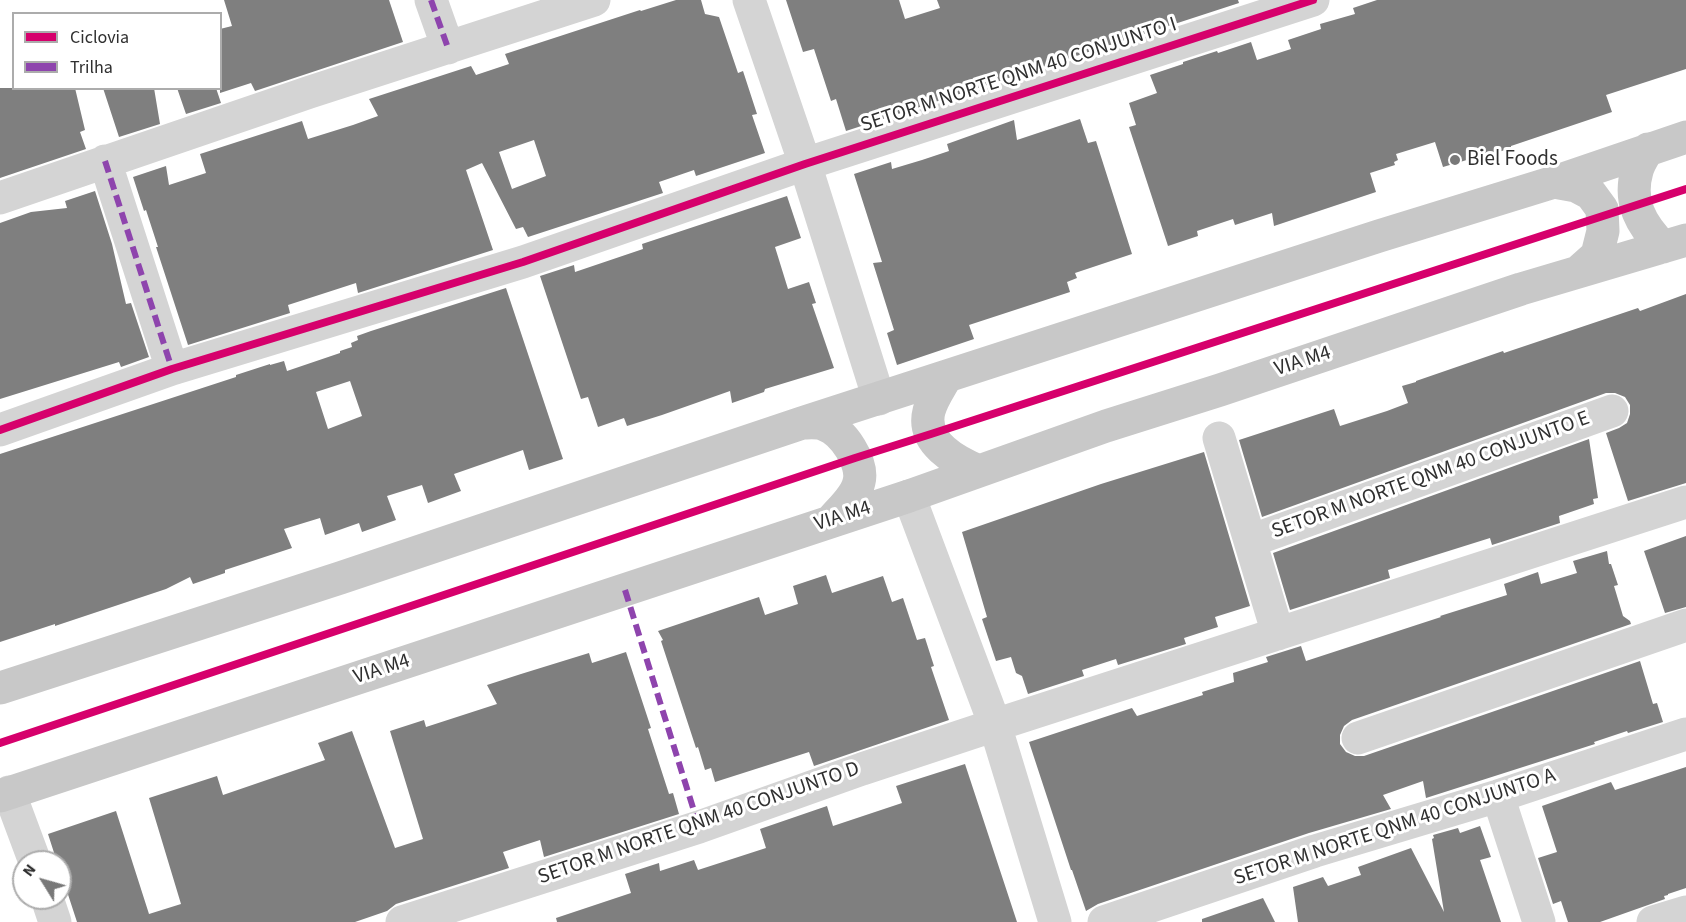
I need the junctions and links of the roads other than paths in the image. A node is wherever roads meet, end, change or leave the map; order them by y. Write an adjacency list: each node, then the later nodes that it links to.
1 (431, 0): 5 (street)
2 (594, 0): 5 (street)
3 (749, 0): 9 (street)
4 (1313, 0): 9 (street, SETOR M NORTE QNM 40 CONJUNTO I)
5 (448, 48): 8 (street)
6 (1686, 137): 7 (main road)
7 (1648, 149): 10 (main road); 12 (main road)
8 (105, 162): 11 (street); 14 (street)
9 (805, 164): 14 (street, SETOR M NORTE QNM 40 CONJUNTO I); 16 (street)
10 (1554, 182): 13 (main road); 15 (main road)
11 (0, 198)
12 (1674, 243): 13 (main road, VIA M4)
13 (1578, 272): 21 (main road, VIA M4)
14 (171, 369): 19 (street, SETOR M NORTE QNM 40 CONJUNTO I)
15 (946, 377): 16 (main road); 21 (main road)
16 (879, 399): 18 (main road)
17 (1612, 411): 25 (street, SETOR M NORTE QNM 40 CONJUNTO E)
18 (802, 423): 24 (main road); 28 (main road)
19 (0, 430)
20 (1219, 438): 25 (street)
21 (979, 471): 22 (main road, VIA M4)
22 (909, 496): 24 (main road, VIA M4); 29 (street)
23 (1686, 502): 27 (street, SETOR M NORTE QNM 40 CONJUNTO D)
24 (832, 520): 32 (main road, VIA M4)
25 (1250, 541): 27 (street)
26 (1686, 625): 31 (street)
27 (1278, 634): 29 (street, SETOR M NORTE QNM 40 CONJUNTO D)
28 (0, 688)
29 (995, 725): 36 (street, SETOR M NORTE QNM 40 CONJUNTO D); 37 (street)
30 (1686, 734): 33 (street, SETOR M NORTE QNM 40 CONJUNTO A)
31 (1358, 738)
32 (5, 794): 34 (street)
33 (1498, 796): 38 (street, SETOR M NORTE QNM 40 CONJUNTO A); 39 (street)
34 (30, 850)
35 (1686, 912): 40 (street)
36 (402, 922)
37 (1055, 922)
38 (1104, 922)
39 (1539, 922)
40 (1653, 922)

